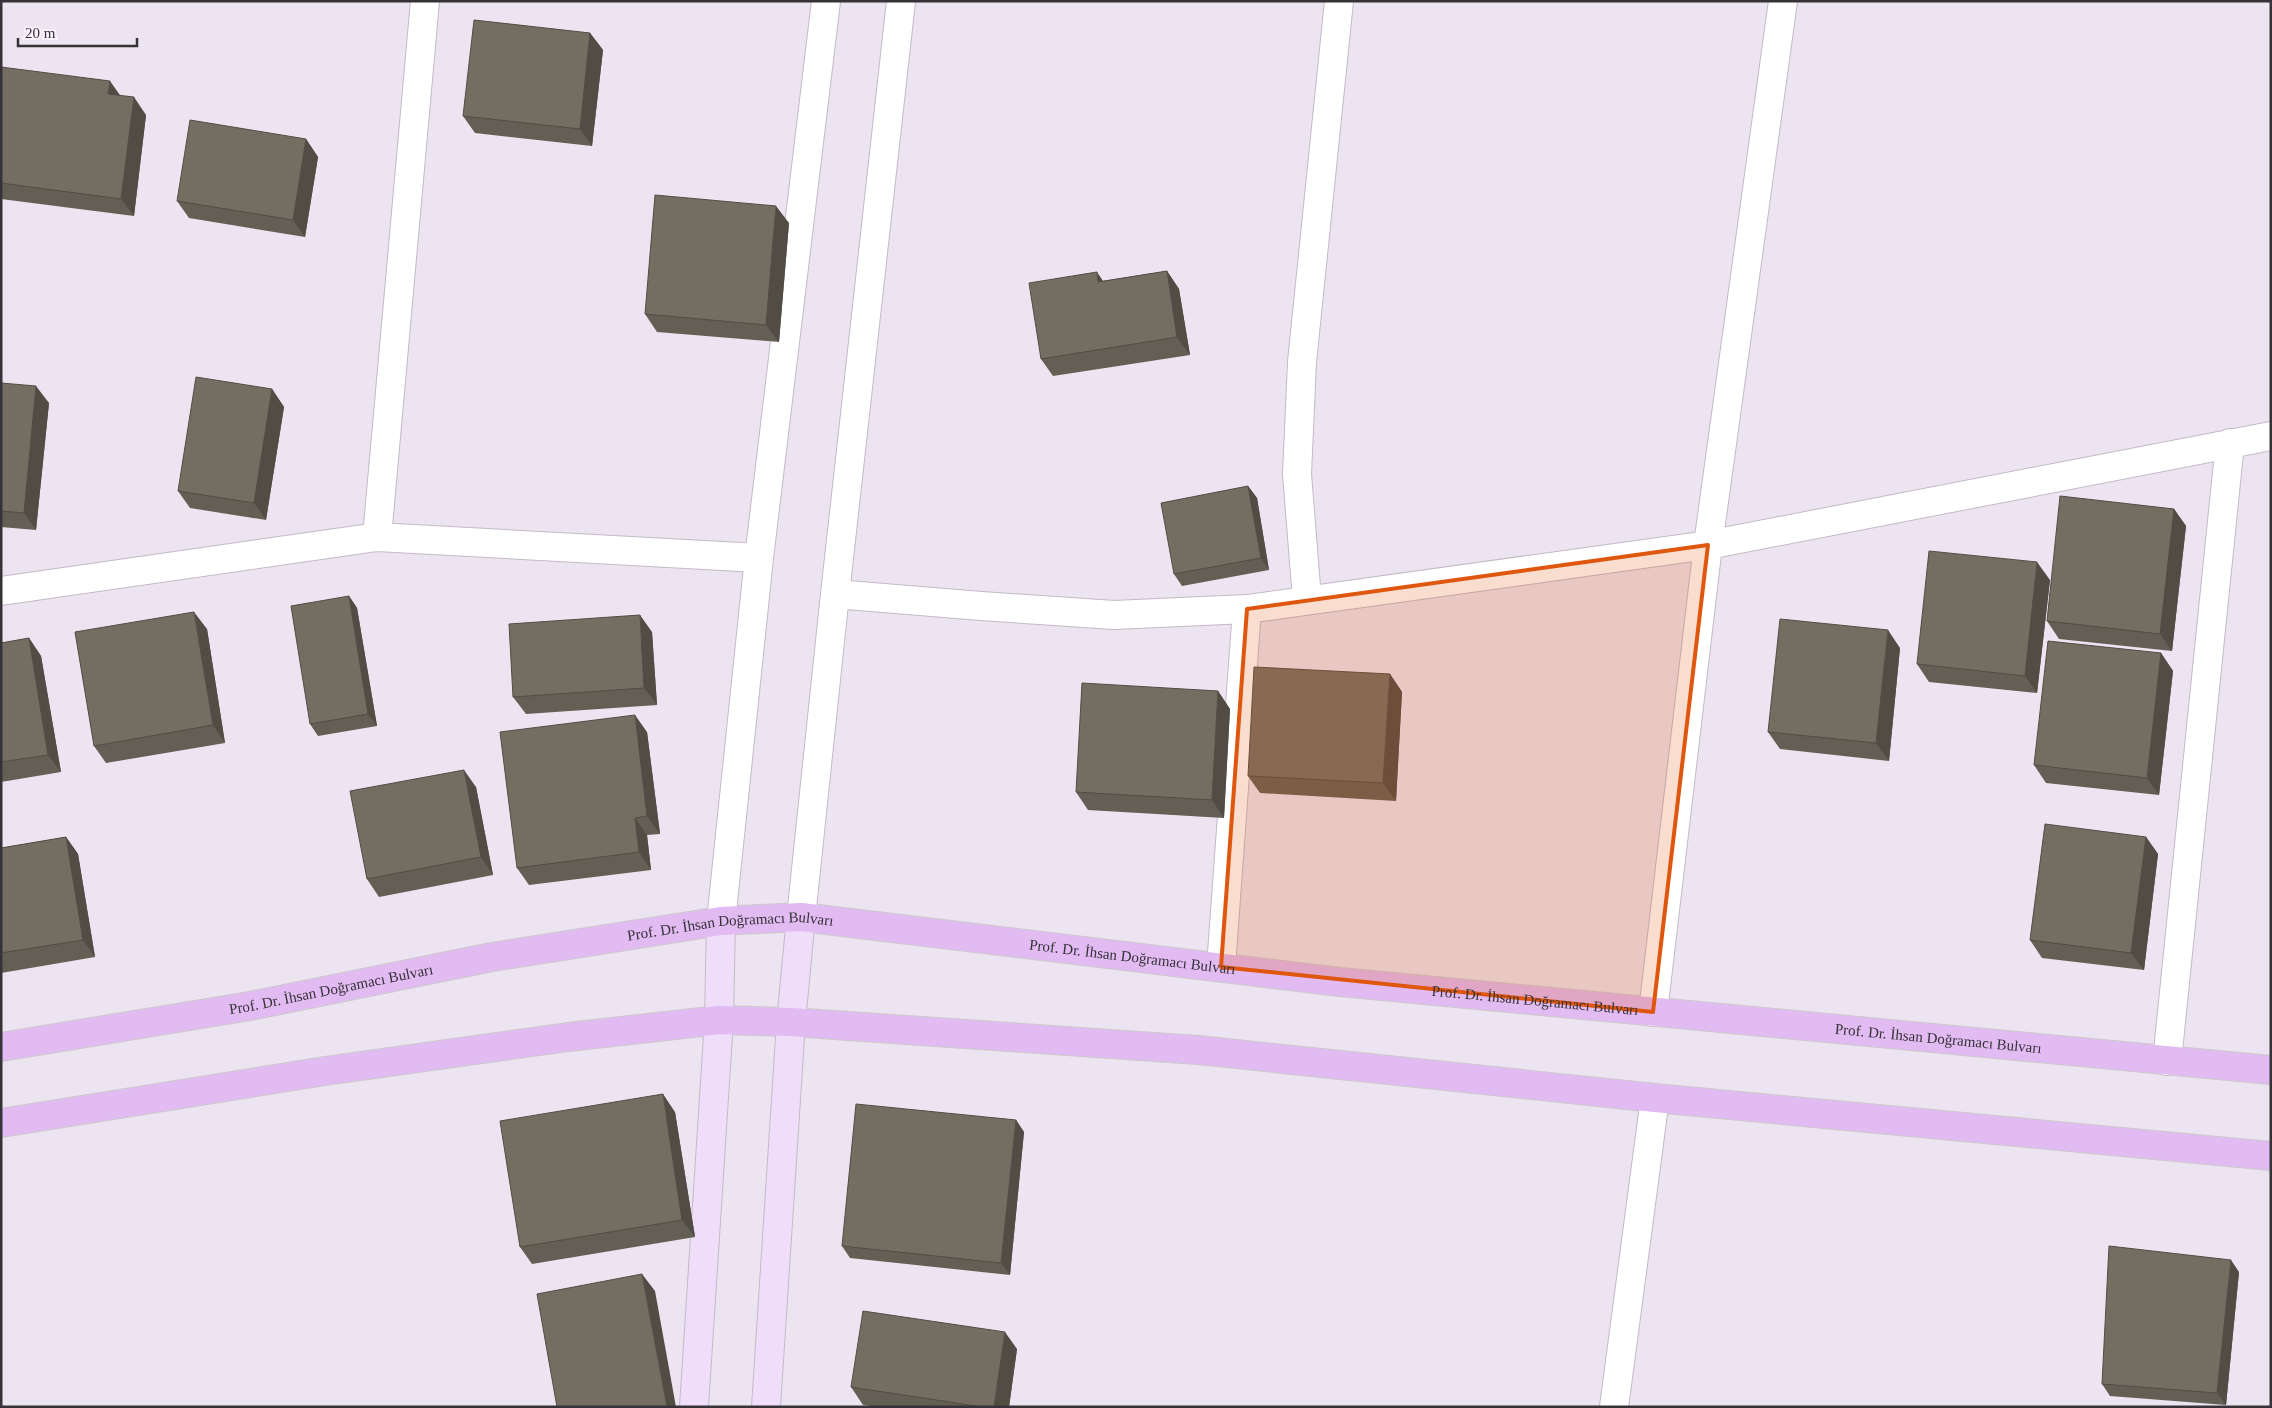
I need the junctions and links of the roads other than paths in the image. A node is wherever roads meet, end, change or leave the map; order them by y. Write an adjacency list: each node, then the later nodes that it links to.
1 (425, 1): 8 (street)
2 (826, 1): 10 (street)
3 (901, 1): 12 (street)
4 (1338, 1): 13 (street)
5 (1783, 1): 9 (street)
6 (2271, 436): 7 (street)
7 (2230, 443): 9 (street); 22 (street)
8 (377, 538): 10 (street); 11 (street)
9 (1708, 545): 13 (street); 18 (street)
10 (759, 558): 16 (street)
11 (1, 591)
12 (835, 594): 14 (street); 15 (street)
13 (1307, 599): 14 (street)
14 (1246, 609): 17 (street)
15 (801, 917): 16 (main road, Prof. Dr. İhsan Doğramacı Bulvarı); 17 (main road, Prof. Dr. İhsan Doğramacı Bulvarı); 20 (street)
16 (722, 921): 19 (street); 21 (main road, Prof. Dr. İhsan Doğramacı Bulvarı)
17 (1221, 967): 18 (main road, Prof. Dr. İhsan Doğramacı Bulvarı)
18 (1653, 1012): 22 (main road, Prof. Dr. İhsan Doğramacı Bulvarı)
19 (719, 1020): 20 (main road); 25 (main road); 27 (street)
20 (791, 1022): 24 (main road); 28 (street)
21 (1, 1047)
22 (2167, 1061): 23 (main road, Prof. Dr. İhsan Doğramacı Bulvarı)
23 (2271, 1070)
24 (1655, 1098): 26 (main road); 29 (street)
25 (1, 1123)
26 (2271, 1156)
27 (694, 1407)
28 (766, 1407)
29 (1614, 1407)

